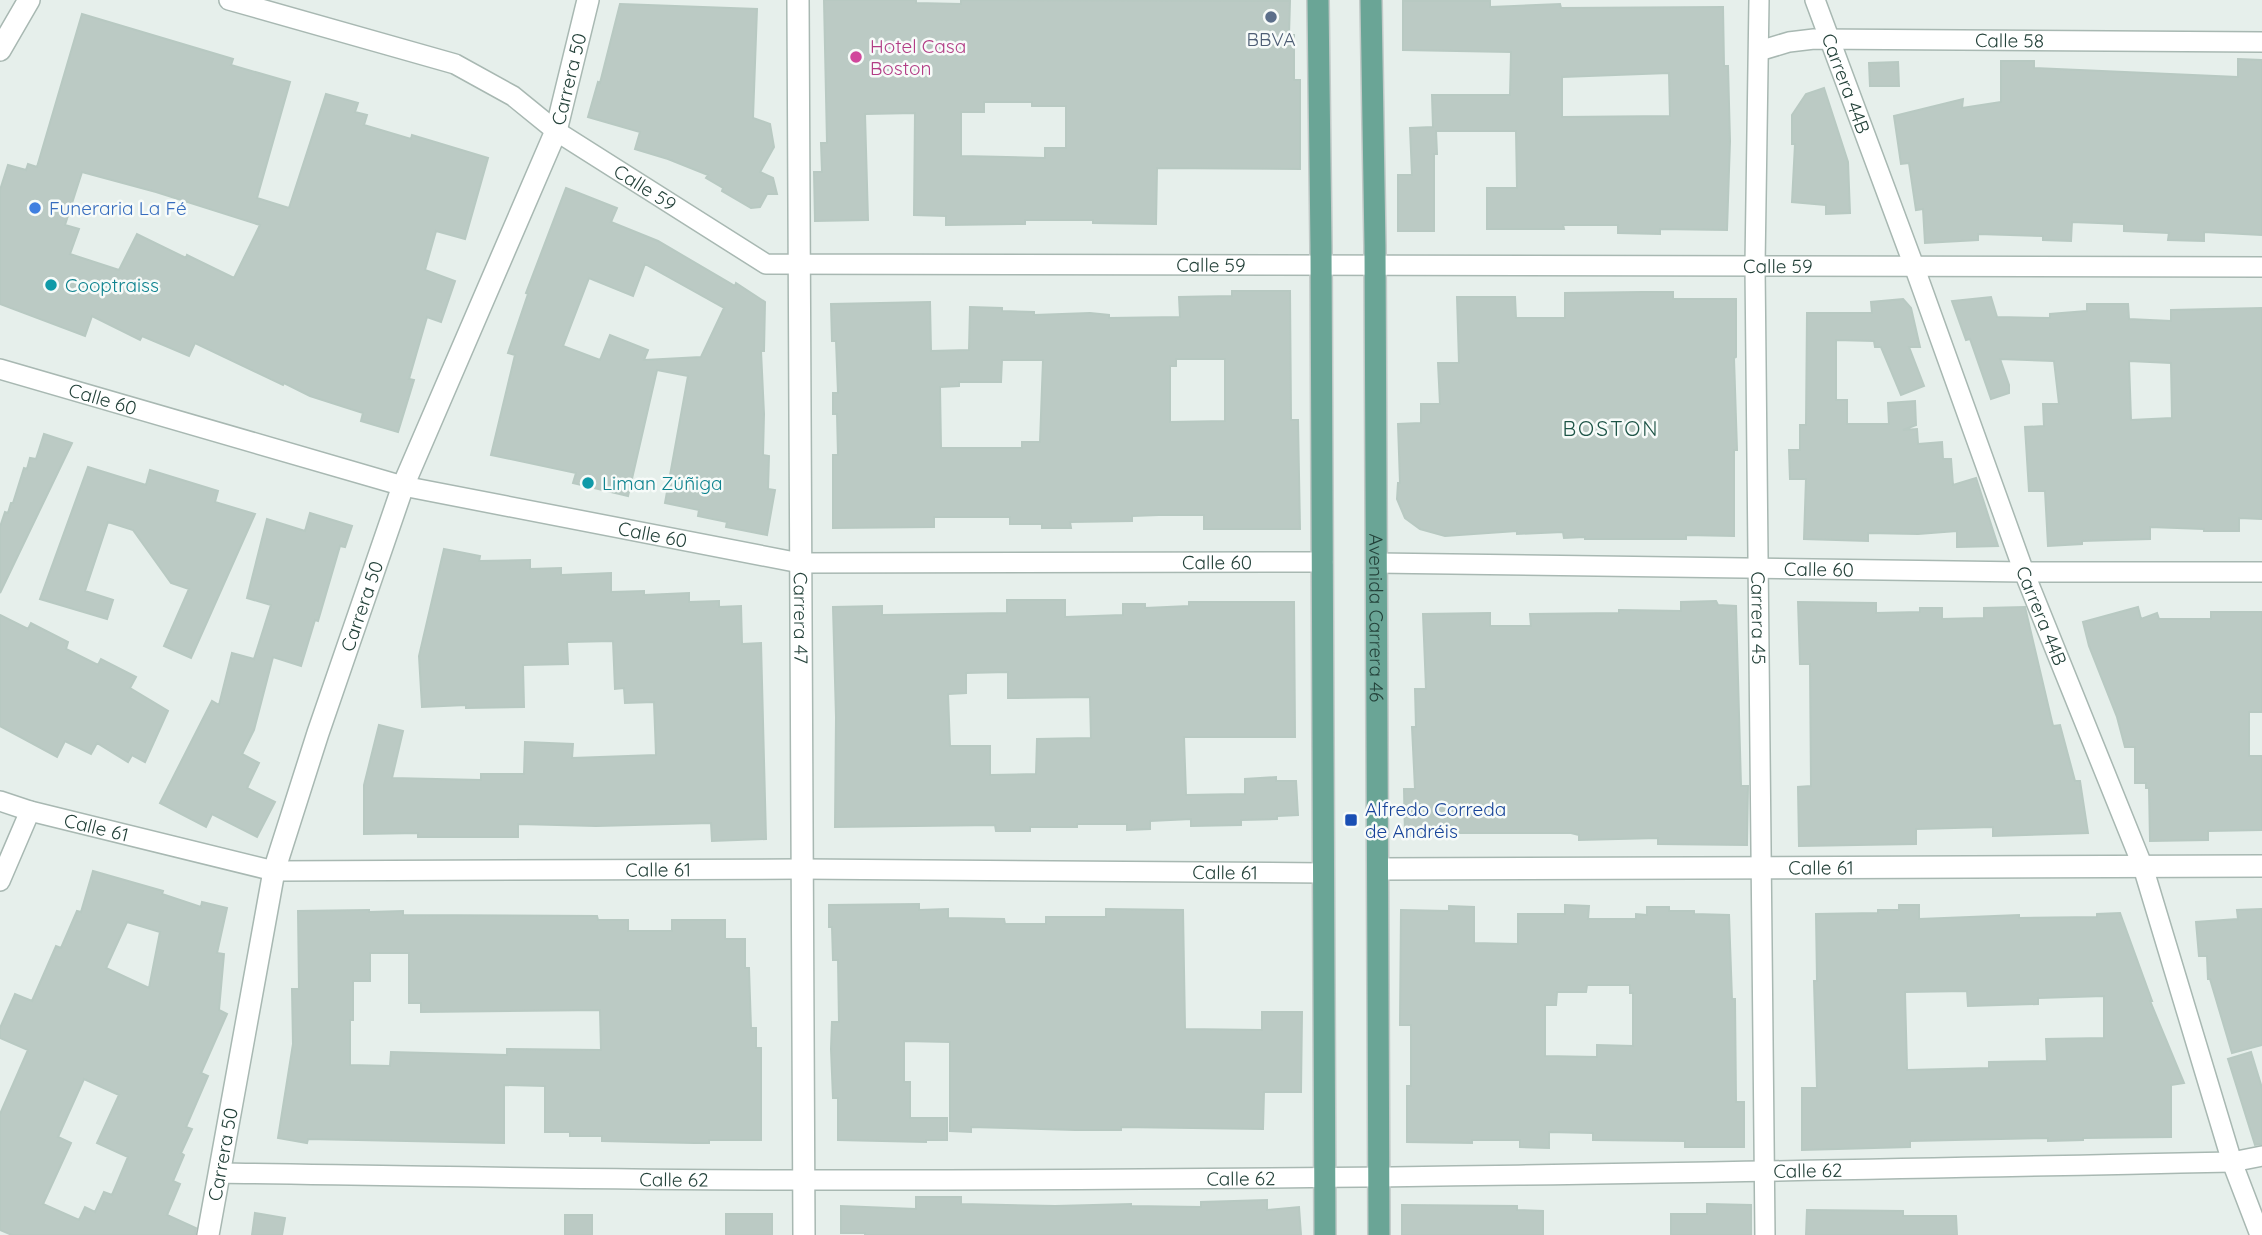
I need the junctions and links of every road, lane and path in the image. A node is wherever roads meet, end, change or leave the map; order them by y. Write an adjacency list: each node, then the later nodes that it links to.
1 (29, 0): 11 (street)
2 (229, 0): 13 (street, Calle 59)
3 (588, 0): 13 (street, Carrera 50)
4 (798, 0): 14 (street, Carrera 47)
5 (1318, 0): 15 (main road)
6 (1371, 0): 16 (main road, Avenida Carrera 46)
7 (1759, 0): 12 (street, Carrera 45)
8 (1815, 0): 9 (street, Carrera 44B)
9 (1830, 39): 10 (street, Calle 58); 12 (street, Calle 58); 18 (street, Carrera 44B)
10 (2262, 42)
11 (0, 50)
12 (1759, 51): 17 (street, Carrera 45)
13 (556, 131): 14 (street, Calle 59); 21 (street, Carrera 50)
14 (799, 264): 15 (street, Calle 59); 23 (street, Carrera 47)
15 (1322, 265): 16 (street, Calle 59); 22 (main road)
16 (1375, 265): 17 (street, Calle 59); 24 (main road, Avenida Carrera 46)
17 (1755, 266): 18 (street, Calle 59); 25 (street, Carrera 45)
18 (1914, 266): 19 (street, Calle 59); 26 (street, Carrera 44B)
19 (2262, 267)
20 (0, 369): 21 (street, Calle 60)
21 (403, 486): 23 (street, Calle 60); 35 (street, Carrera 50)
22 (1323, 562): 23 (street, Calle 60); 36 (main road)
23 (800, 563): 33 (street, Carrera 47)
24 (1376, 563): 25 (street, Calle 60); 34 (main road, Avenida Carrera 46)
25 (1759, 567): 26 (street, Calle 60); 32 (street, Carrera 45)
26 (2024, 572): 27 (street, Calle 60); 31 (street, Carrera 44B)
27 (2262, 572)
28 (0, 801): 29 (street, Calle 61)
29 (30, 811): 35 (street, Calle 61); 37 (street)
30 (2262, 866): 31 (street, Calle 61)
31 (2143, 867): 32 (street, Calle 61); 39 (street, Carrera 44B)
32 (1763, 868): 34 (street, Calle 61); 40 (street, Carrera 45)
33 (802, 869): 35 (street, Calle 61); 36 (street, Calle 61); 44 (street, Carrera 47)
34 (1378, 869): 43 (main road, Avenida Carrera 46)
35 (274, 871): 41 (street, Carrera 50)
36 (1324, 873): 42 (main road)
37 (0, 881)
38 (2262, 1156): 39 (street, Calle 62)
39 (2232, 1161): 40 (street, Calle 62); 50 (street, Carrera 44B)
40 (1764, 1172): 43 (street, Calle 62); 49 (street, Carrera 45)
41 (219, 1174): 44 (street, Calle 62); 45 (street, Carrera 50)
42 (1325, 1176): 43 (street, Calle 62); 44 (street, Calle 62); 47 (main road)
43 (1379, 1177): 48 (main road, Avenida Carrera 46)
44 (803, 1180): 46 (street, Carrera 47)
45 (208, 1235)
46 (803, 1235)
47 (1325, 1235)
48 (1379, 1235)
49 (1765, 1235)
50 (2260, 1235)

